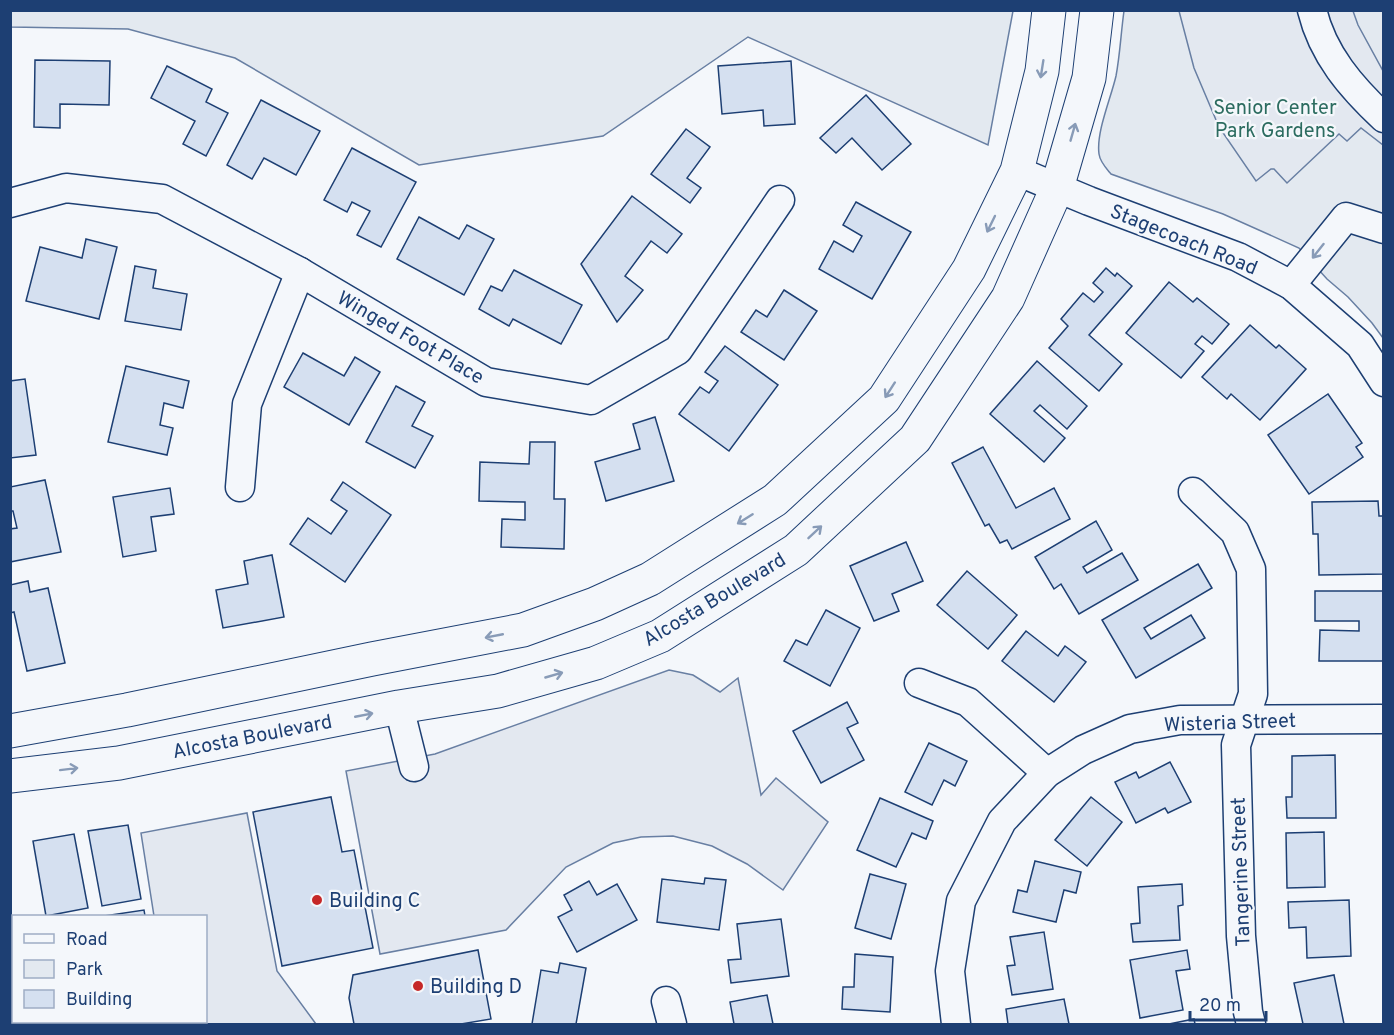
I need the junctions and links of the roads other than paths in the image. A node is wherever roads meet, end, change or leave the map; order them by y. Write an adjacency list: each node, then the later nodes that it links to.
1 (1049, 10): 5 (main road, one-way to 5)
2 (1097, 10): 6 (main road, Alcosta Boulevard, one-way to 2)
3 (1312, 10): 4 (street)
4 (1383, 118)
5 (1017, 171): 6 (street, Stagecoach Road); 19 (main road, one-way to 19)
6 (1057, 188): 11 (street, Stagecoach Road); 16 (main road, Alcosta Boulevard, one-way to 6)
7 (780, 200): 10 (street, Winged Foot Place)
8 (10, 203): 10 (street, Winged Foot Place)
9 (1383, 230): 11 (street, one-way to 11)
10 (300, 272): 13 (street)
11 (1291, 285): 12 (street, Stagecoach Road)
12 (1383, 382)
13 (240, 487)
14 (1193, 492): 18 (street, Tangerine Street)
15 (919, 683): 21 (street)
16 (399, 708): 20 (street); 22 (main road, Alcosta Boulevard, one-way to 16)
17 (1381, 719): 18 (street, Wisteria Street)
18 (1246, 720): 21 (street, Wisteria Street); 24 (street, Tangerine Street)
19 (10, 731)
20 (414, 767)
21 (1047, 773): 23 (street, Wisteria Street)
22 (10, 776)
23 (956, 1024)
24 (1251, 1024)

